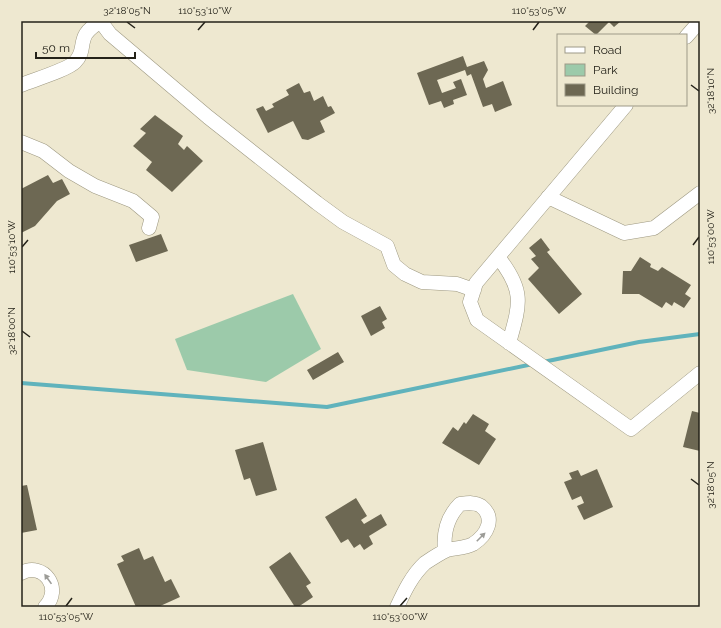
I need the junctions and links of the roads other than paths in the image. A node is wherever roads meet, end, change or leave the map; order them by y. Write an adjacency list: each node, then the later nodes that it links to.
1 (102, 21): 4 (street); 11 (street)
2 (700, 21): 3 (street)
3 (687, 36)
4 (21, 85)
5 (625, 106): 8 (street)
6 (21, 142): 9 (street)
7 (700, 193): 8 (street)
8 (548, 197): 10 (street)
9 (149, 228)
10 (498, 257): 11 (street); 12 (street)
11 (474, 290): 12 (street)
12 (509, 343): 13 (street)
13 (700, 373)
14 (445, 551): 17 (street)
15 (21, 572): 16 (street, one-way to 15)
16 (45, 607)
17 (397, 607)

